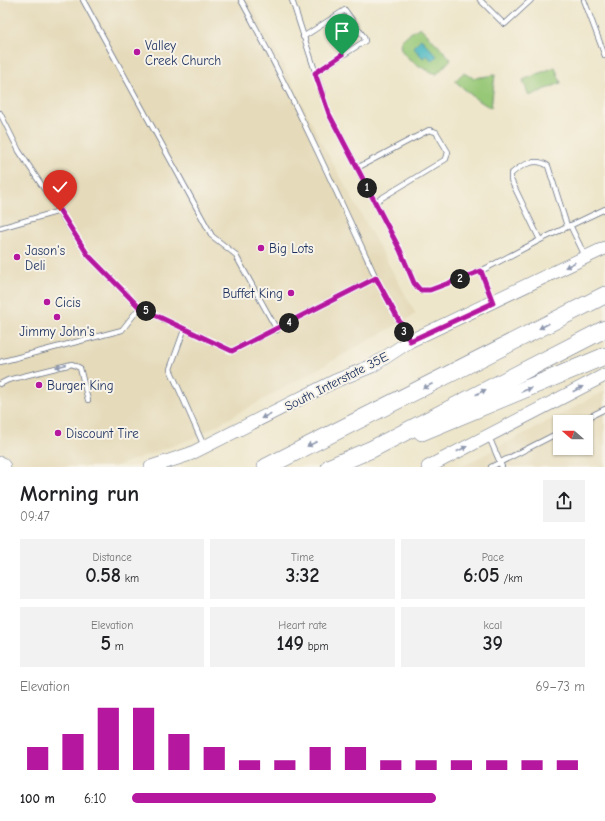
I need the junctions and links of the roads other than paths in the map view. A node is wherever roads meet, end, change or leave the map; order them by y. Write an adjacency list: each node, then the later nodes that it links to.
1 (83, 0): 29 (lane)
2 (241, 0): 21 (lane)
3 (292, 0): 7 (lane)
4 (480, 0): 5 (lane)
5 (531, 0)
6 (584, 0): 8 (lane)
7 (303, 37): 9 (lane); 9 (lane)
8 (605, 56)
9 (315, 73): 11 (lane)
10 (0, 113): 14 (lane)
11 (357, 168): 12 (lane); 12 (lane)
12 (375, 202): 20 (lane)
13 (605, 209): 15 (lane)
14 (60, 211): 16 (lane); 25 (lane)
15 (569, 226): 17 (lane); 17 (lane); 19 (lane)
16 (0, 228)
17 (540, 240): 20 (lane)
18 (605, 248): 19 (main road, South Interstate 35E)
19 (586, 258): 24 (main road, South Interstate 35E, one-way to 24)
20 (481, 271): 24 (lane)
21 (376, 278): 29 (lane); 30 (lane)
22 (605, 290): 26 (highway)
23 (605, 295): 26 (highway)
24 (493, 303): 30 (main road, South Interstate 35E)
25 (140, 308): 28 (lane); 32 (lane)
26 (579, 309): 44 (highway, one-way to 44)
27 (605, 329): 41 (highway, one-way to 27)
28 (184, 330): 29 (lane); 40 (lane)
29 (277, 330)
30 (410, 341): 40 (main road, South Interstate 35E, one-way to 40)
31 (605, 356): 41 (highway, one-way to 31)
32 (0, 362)
33 (605, 375): 38 (main road, one-way to 33)
34 (0, 384): 35 (lane, one-way to 34)
35 (88, 400)
36 (605, 408): 37 (lane)
37 (592, 415)
38 (488, 436): 42 (lane); 46 (main road, one-way to 38)
39 (553, 436): 42 (lane)
40 (205, 447): 43 (main road, South Interstate 35E)
41 (372, 449): 45 (highway)
42 (501, 465): 47 (lane)
43 (151, 467)
44 (266, 467)
45 (330, 467)
46 (428, 467)
47 (491, 467)

